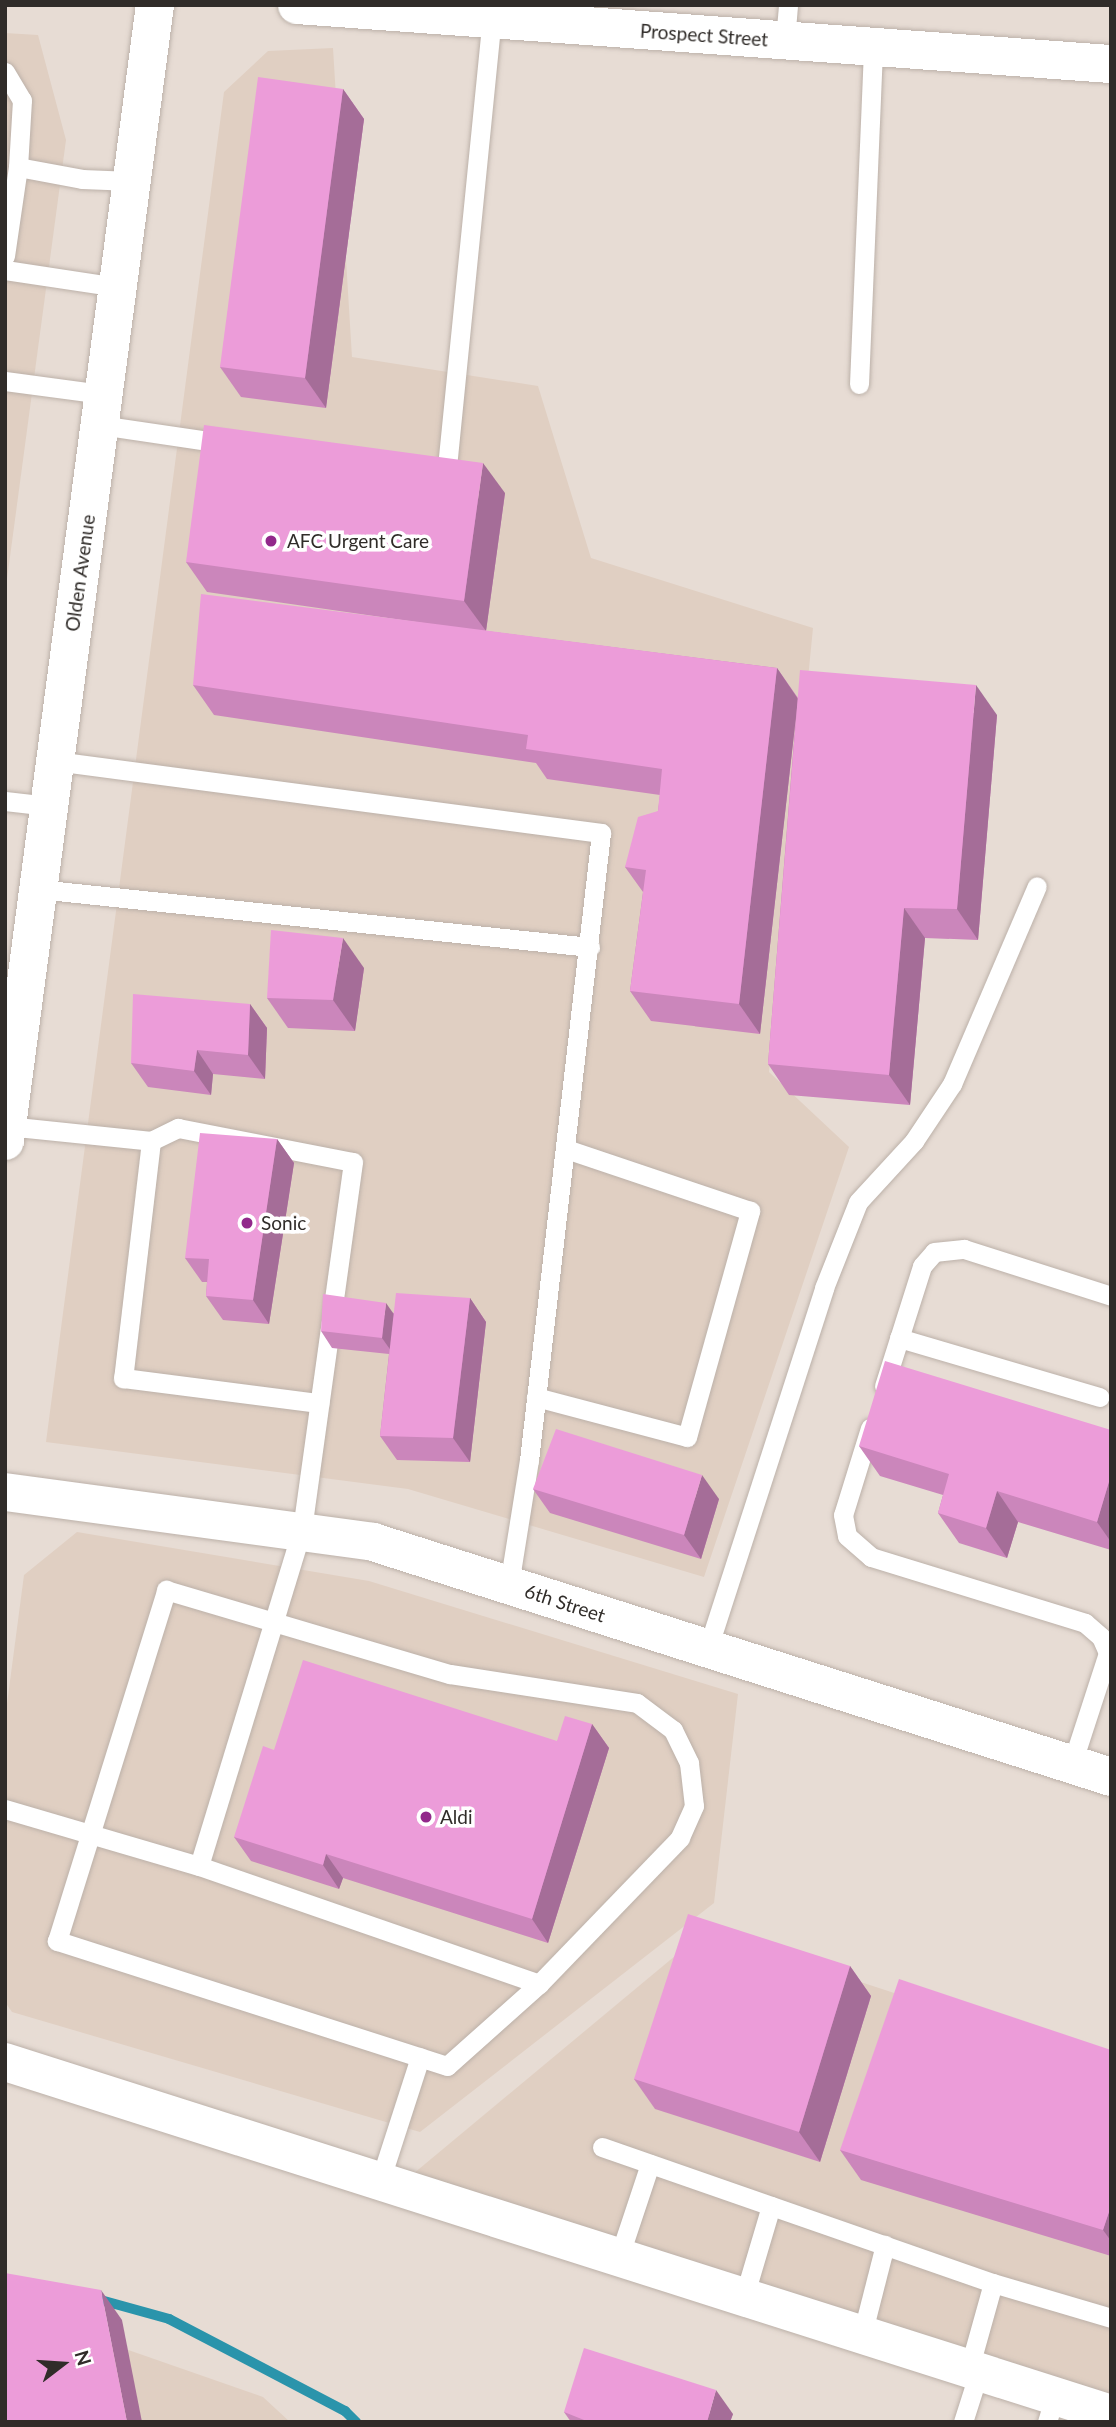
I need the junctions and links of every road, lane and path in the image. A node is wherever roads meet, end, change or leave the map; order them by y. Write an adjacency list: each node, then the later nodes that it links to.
1 (155, 5): 9 (street, Olden Avenue)
2 (297, 5): 3 (street, Prospect Street)
3 (492, 19): 4 (street, Prospect Street); 17 (lane)
4 (786, 23): 5 (street, Prospect Street)
5 (873, 47): 6 (street, Prospect Street); 14 (lane)
6 (1111, 64)
7 (5, 72): 8 (lane)
8 (18, 167): 9 (lane); 10 (lane)
9 (132, 181): 12 (street, Olden Avenue)
10 (5, 256)
11 (5, 270): 12 (lane)
12 (117, 287): 15 (street, Olden Avenue)
13 (5, 381): 15 (lane)
14 (859, 384)
15 (101, 410): 16 (lane); 18 (street, Olden Avenue)
16 (246, 447)
17 (419, 473)
18 (55, 761): 20 (street, Olden Avenue); 23 (lane)
19 (5, 801): 20 (lane)
20 (49, 806): 22 (street, Olden Avenue)
21 (1037, 887): 36 (lane)
22 (38, 889): 23 (lane); 24 (street, Olden Avenue)
23 (590, 947): 26 (lane)
24 (6, 1133): 25 (lane)
25 (151, 1141): 31 (lane); 31 (lane)
26 (565, 1149): 29 (lane); 29 (lane)
27 (1111, 1296): 28 (lane)
28 (899, 1338): 30 (lane); 37 (lane)
29 (536, 1397): 34 (lane)
30 (1100, 1397)
31 (319, 1403): 33 (lane)
32 (5, 1492): 33 (street, 6th Street)
33 (302, 1529): 34 (street, 6th Street); 35 (lane)
34 (509, 1585): 36 (street, 6th Street)
35 (277, 1620): 41 (lane); 42 (lane); 43 (lane)
36 (708, 1648): 38 (street, 6th Street)
37 (1109, 1648): 38 (lane)
38 (1072, 1764): 39 (street, 6th Street)
39 (1111, 1777)
40 (5, 1809): 41 (lane)
41 (91, 1833): 42 (lane); 44 (lane)
42 (200, 1866): 43 (lane)
43 (539, 1984): 44 (lane)
44 (420, 2057): 48 (lane)
45 (5, 2062): 48 (street)
46 (602, 2147): 47 (lane)
47 (650, 2164): 49 (lane); 51 (lane)
48 (380, 2181): 51 (street)
49 (771, 2206): 50 (lane); 53 (lane)
50 (885, 2245): 52 (lane); 55 (lane)
51 (619, 2257): 53 (street)
52 (992, 2283): 54 (lane); 56 (lane)
53 (744, 2297): 55 (street)
54 (1111, 2318)
55 (862, 2335): 56 (street)
56 (974, 2370): 57 (street); 59 (lane)
57 (1051, 2409): 58 (street)
58 (1111, 2414)
59 (963, 2422)

